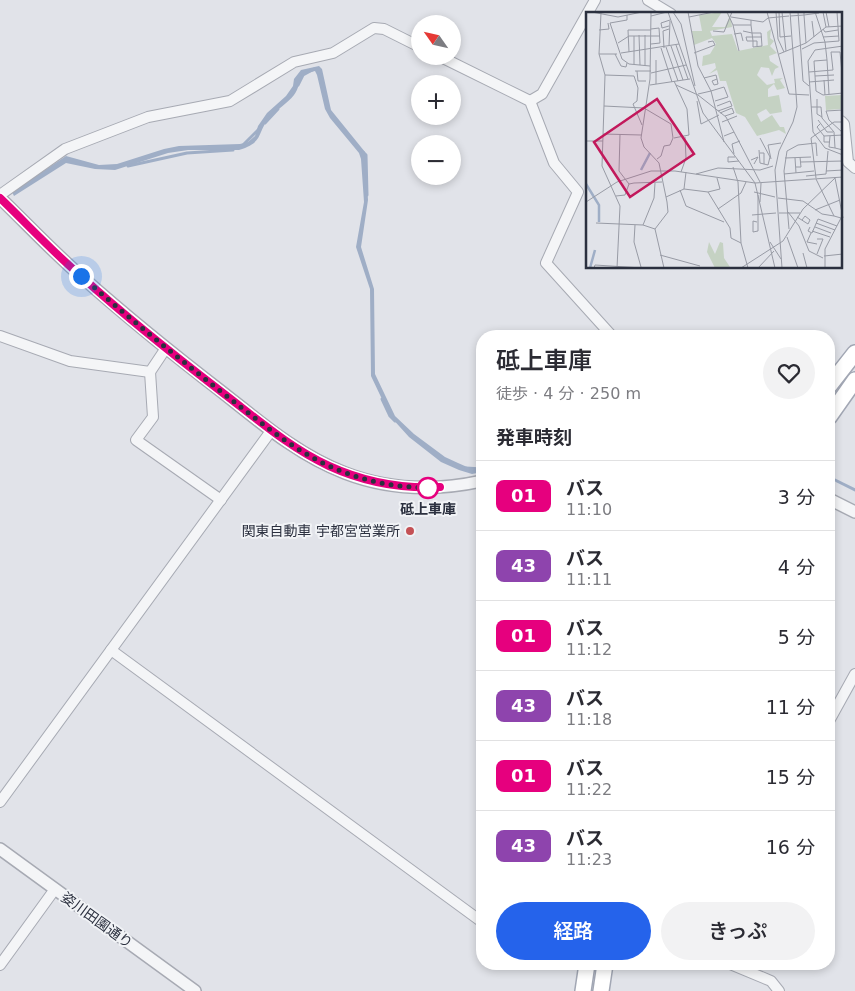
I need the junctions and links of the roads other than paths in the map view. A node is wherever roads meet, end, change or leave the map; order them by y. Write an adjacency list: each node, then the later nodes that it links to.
1 (595, 0): 3 (street)
2 (648, 0): 4 (street)
3 (588, 12)
4 (669, 12)
5 (586, 16): 8 (street)
6 (411, 42): 11 (street)
7 (457, 65): 8 (street)
8 (530, 101): 12 (street)
9 (842, 122): 10 (street)
10 (855, 168)
11 (0, 197): 14 (street)
12 (607, 330)
13 (0, 336): 16 (street)
14 (166, 348): 16 (street); 20 (street)
15 (855, 353): 17 (main road)
16 (150, 372): 22 (street)
17 (835, 378)
18 (855, 380): 19 (main road)
19 (835, 408)
20 (271, 431): 21 (street); 22 (street)
21 (476, 482)
22 (221, 500): 25 (street)
23 (835, 501): 24 (street)
24 (855, 512)
25 (111, 650): 28 (street); 31 (street)
26 (855, 674): 27 (street)
27 (835, 711)
28 (0, 802)
29 (0, 848): 30 (street, 姿川田園通り)
30 (55, 889): 32 (street); 36 (street, 姿川田園通り)
31 (476, 918)
32 (0, 965)
33 (586, 970): 37 (main road)
34 (604, 970): 38 (main road)
35 (744, 970): 39 (street)
36 (195, 991)
37 (583, 991)
38 (601, 991)
39 (779, 991)

